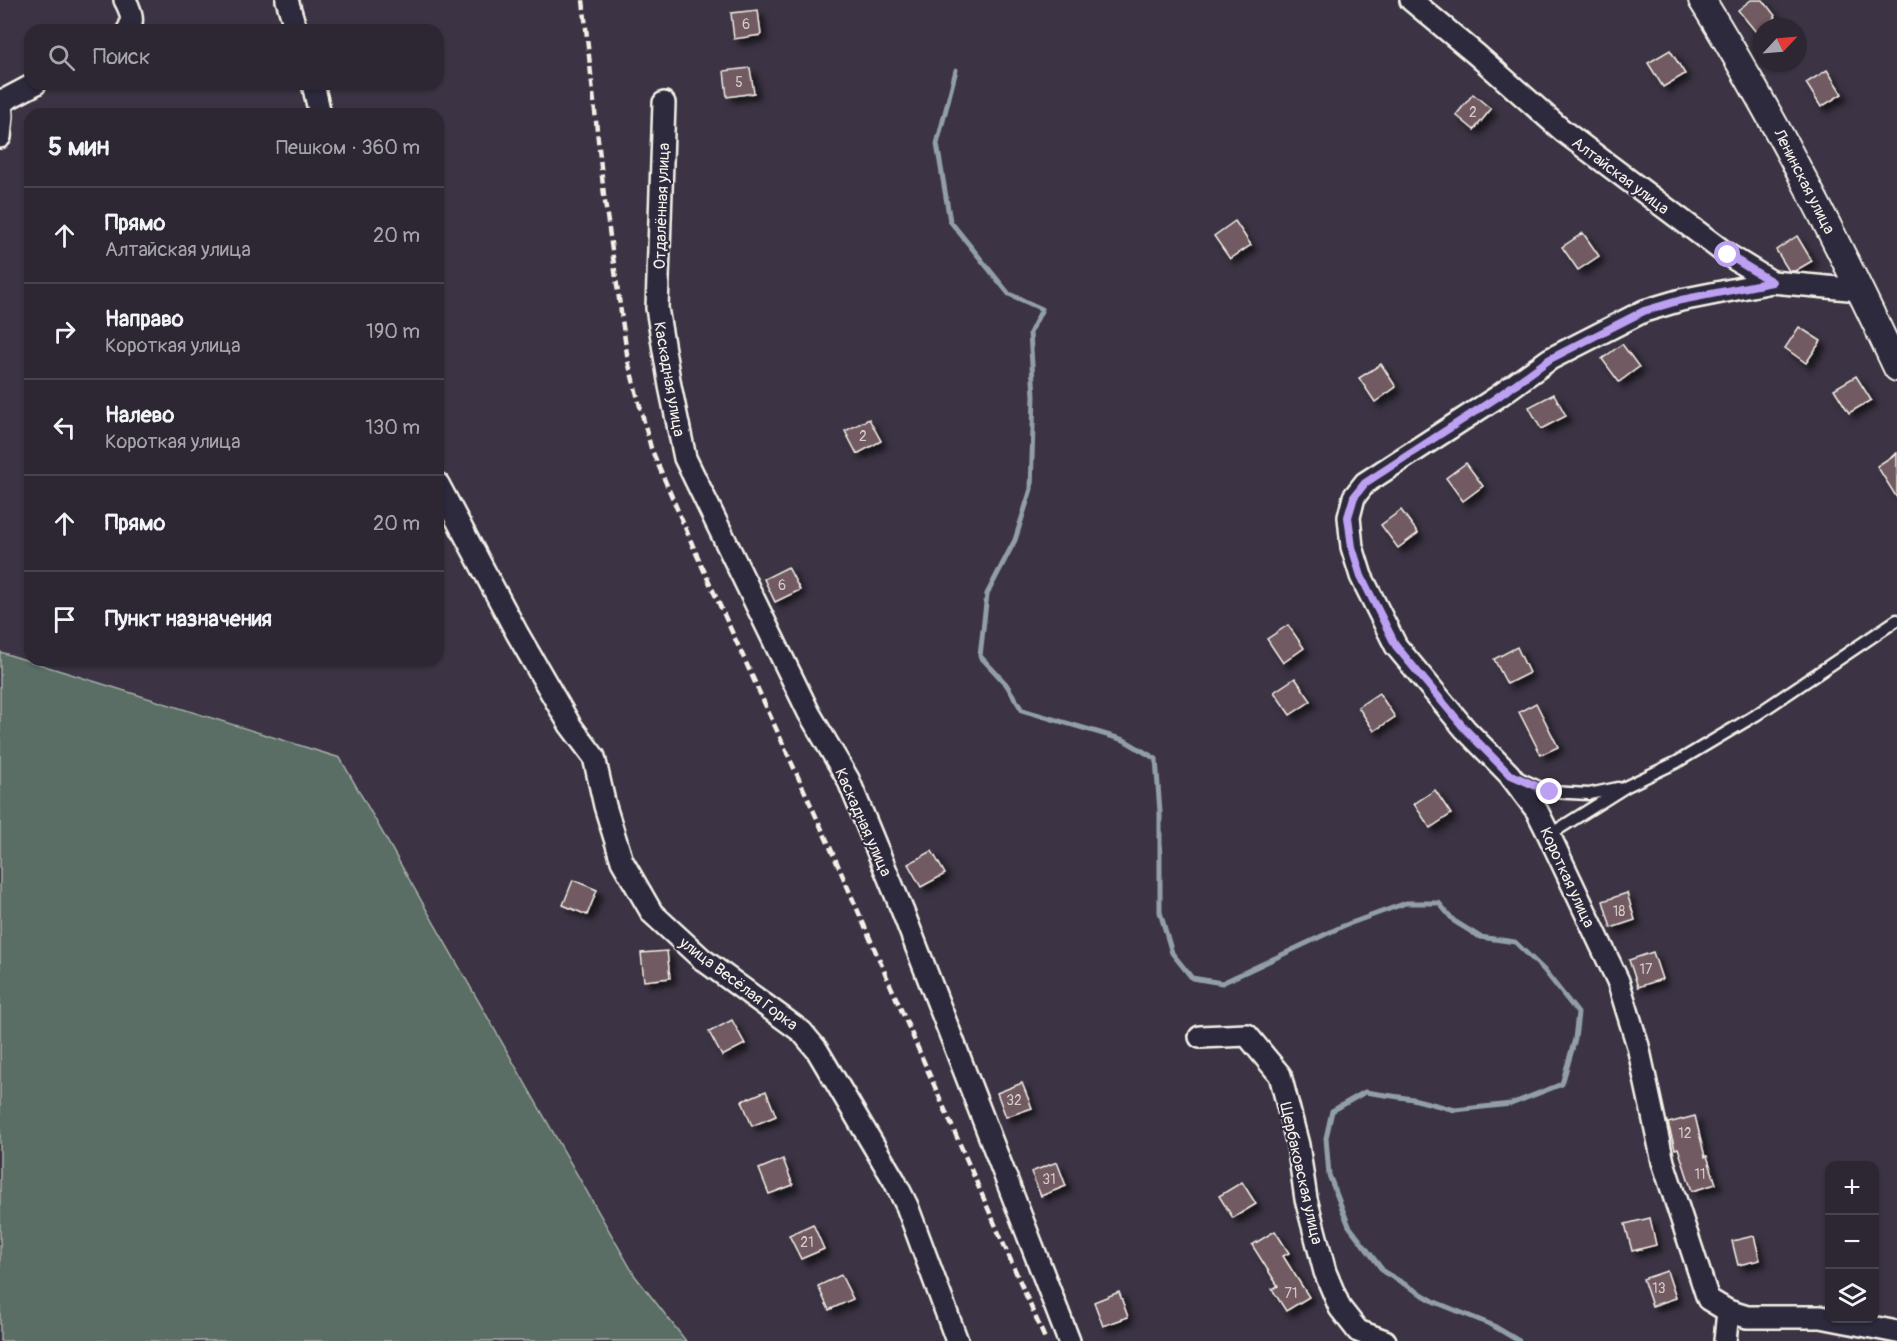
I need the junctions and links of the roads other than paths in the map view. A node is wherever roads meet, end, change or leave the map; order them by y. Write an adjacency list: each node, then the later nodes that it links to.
1 (125, 0): 5 (street)
2 (286, 0): 6 (street)
3 (1411, 0): 13 (street, Алтайская улица)
4 (1702, 0): 14 (street, Ленинская улица)
5 (132, 24)
6 (294, 24)
7 (24, 89): 9 (street)
8 (314, 90): 11 (street)
9 (0, 101): 12 (street)
10 (664, 103): 15 (street, Отдалённая улица)
11 (319, 108)
12 (0, 137)
13 (1772, 282): 14 (street, Алтайская улица); 19 (street, Короткая улица)
14 (1860, 290): 16 (street, Ленинская улица)
15 (657, 308): 26 (street, Каскадная улица)
16 (1897, 368)
17 (444, 495): 25 (street, улица Весёлая Горка)
18 (1897, 620): 20 (lane)
19 (1509, 774): 20 (lane); 21 (street, Короткая улица)
20 (1627, 786): 21 (lane)
21 (1549, 835): 23 (street, Короткая улица)
22 (1200, 1037): 27 (street, Щербаковская улица)
23 (1728, 1311): 24 (street, Короткая улица); 28 (street)
24 (1897, 1332)
25 (957, 1341)
26 (1069, 1341)
27 (1385, 1341)
28 (1725, 1341)

